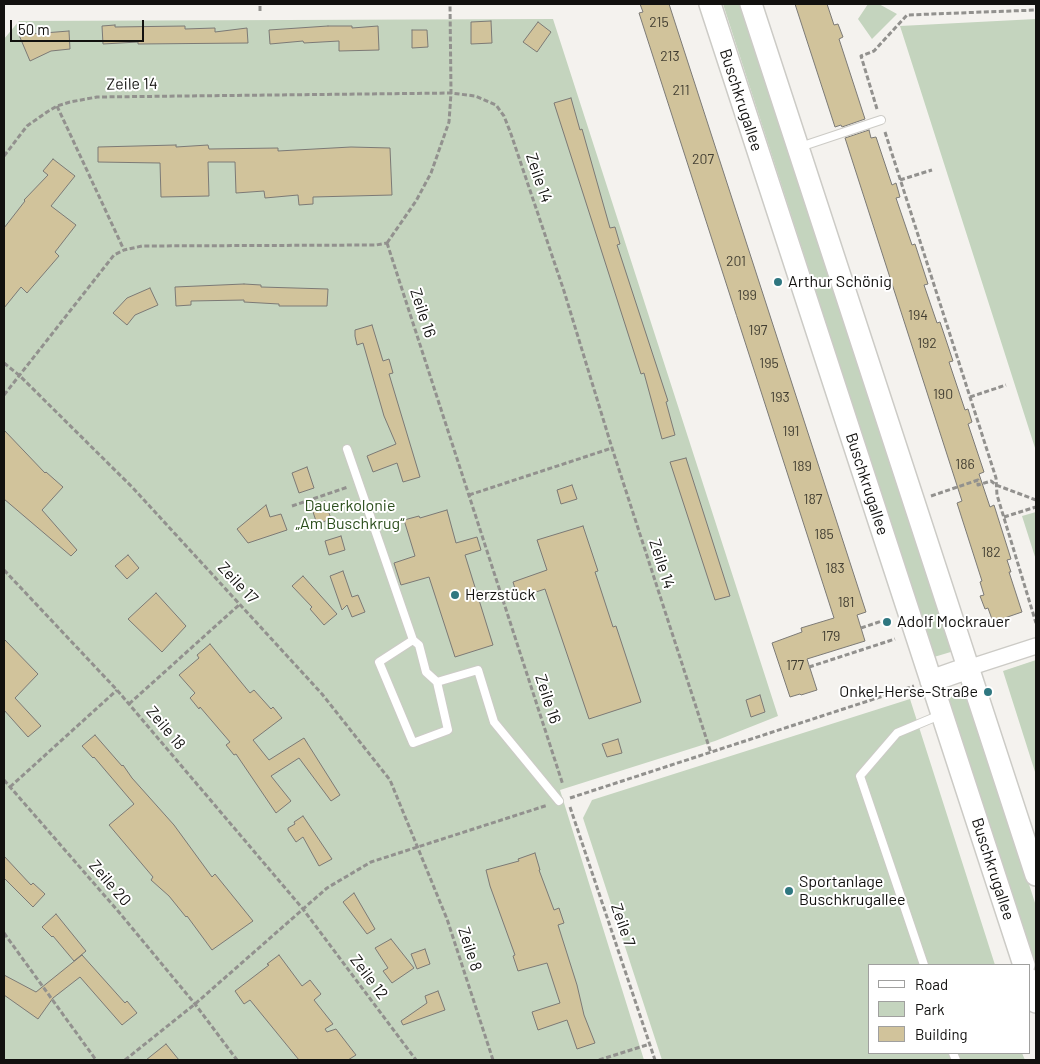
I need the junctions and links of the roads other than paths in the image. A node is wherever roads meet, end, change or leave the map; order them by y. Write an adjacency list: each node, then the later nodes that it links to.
1 (710, 4): 9 (main road, Buschkrugallee)
2 (751, 4): 4 (main road)
3 (881, 120): 4 (lane)
4 (798, 147): 8 (main road)
5 (347, 449): 6 (lane)
6 (413, 640): 10 (lane); 10 (lane)
7 (1036, 646): 8 (street)
8 (968, 668): 9 (main road); 13 (main road)
9 (931, 681): 11 (main road, Buschkrugallee)
10 (437, 682): 12 (lane)
11 (942, 714): 14 (lane); 15 (main road, Buschkrugallee)
12 (563, 800)
13 (1036, 875)
14 (924, 964)
15 (1024, 964)
16 (1030, 982): 17 (main road)
17 (1036, 1002)

